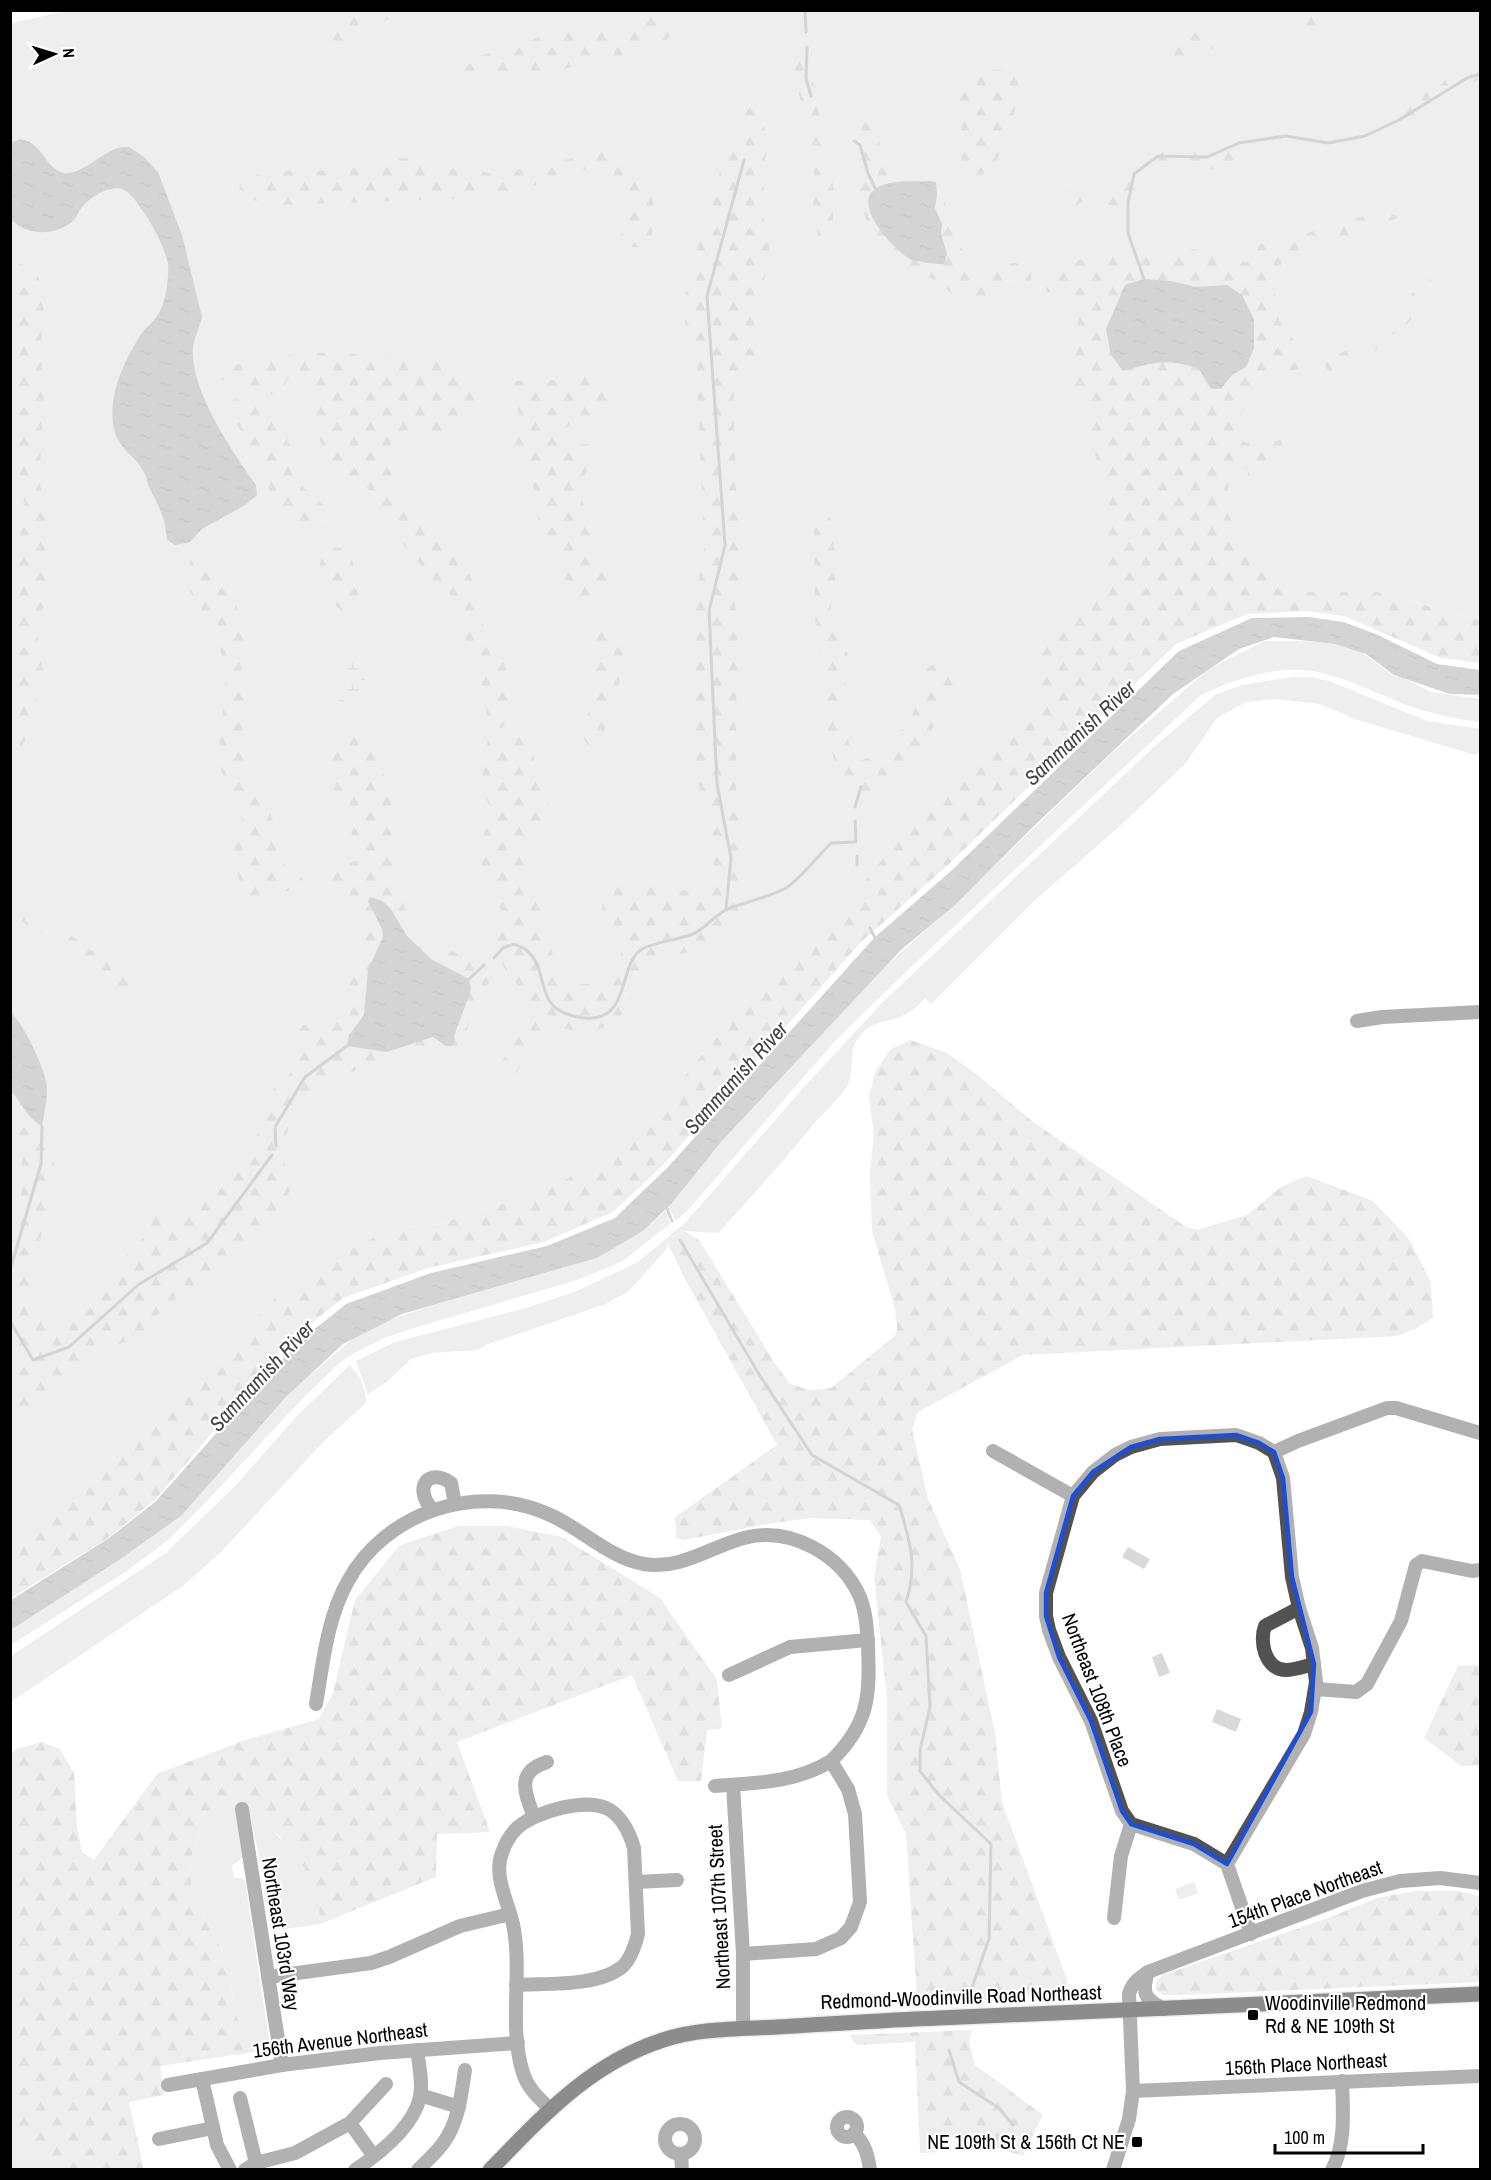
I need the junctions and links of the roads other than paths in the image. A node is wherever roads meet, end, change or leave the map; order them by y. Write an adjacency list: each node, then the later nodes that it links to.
1 (1480, 1012): 2 (street)
2 (1358, 1021)
3 (1480, 1433): 5 (street)
4 (993, 1451): 6 (street)
5 (1274, 1452): 6 (street); 10 (street)
6 (1073, 1496): 22 (street, Northeast 108th Place)
7 (455, 1504): 8 (street); 8 (street); 11 (street)
8 (432, 1509): 15 (street)
9 (1480, 1570): 14 (street)
10 (1299, 1608): 12 (street); 12 (street)
11 (868, 1640): 13 (street); 16 (street)
12 (1314, 1664): 14 (street)
13 (729, 1675)
14 (1316, 1689): 23 (street)
15 (316, 1704)
16 (831, 1761): 18 (street); 30 (street)
17 (547, 1762): 21 (street)
18 (733, 1785): 19 (street); 30 (street, Northeast 107th Street)
19 (715, 1786)
20 (242, 1809): 32 (street, Northeast 103rd Way)
21 (534, 1817): 25 (street); 27 (street)
22 (1131, 1824): 23 (street); 28 (street)
23 (1227, 1864): 29 (street)
24 (677, 1880): 25 (street)
25 (636, 1882): 33 (street)
26 (1480, 1883): 29 (street, 154th Place Northeast)
27 (510, 1914): 32 (street); 33 (street)
28 (1114, 1918)
29 (1251, 1934): 31 (street, 154th Place Northeast)
30 (743, 1954): 37 (street, Northeast 107th Street)
31 (1148, 1972): 35 (street); 36 (street)
32 (268, 1977): 40 (street, Northeast 103rd Way)
33 (516, 1985): 38 (street)
34 (1480, 1994): 35 (main road, Redmond-Woodinville Road Northeast)
35 (1164, 2009): 36 (main road, Redmond-Woodinville Road Northeast)
36 (1129, 2012): 37 (main road, Redmond-Woodinville Road Northeast); 47 (street)
37 (743, 2028): 51 (main road, Redmond-Woodinville Road Northeast)
38 (518, 2043): 39 (street, 156th Avenue Northeast); 51 (street)
39 (417, 2050): 40 (street, 156th Avenue Northeast); 48 (street)
40 (282, 2065): 43 (street, 156th Avenue Northeast)
41 (465, 2070): 50 (street)
42 (1480, 2076): 44 (street, 156th Place Northeast)
43 (202, 2079): 46 (street, 156th Avenue Northeast); 53 (street)
44 (1341, 2081): 47 (street, 156th Place Northeast); 66 (street)
45 (386, 2084): 52 (street)
46 (168, 2085)
47 (1133, 2091): 65 (street)
48 (420, 2095): 50 (street); 57 (street)
49 (240, 2098): 58 (street)
50 (459, 2107): 61 (street)
51 (550, 2109): 62 (main road, Redmond-Woodinville Road Northeast)
52 (350, 2122): 57 (street); 58 (street)
53 (213, 2128): 55 (street); 59 (street)
54 (854, 2133): 64 (street)
55 (159, 2139)
56 (681, 2154): 63 (street)
57 (373, 2156): 60 (street)
58 (250, 2166)
59 (230, 2169)
60 (355, 2169)
61 (418, 2169)
62 (490, 2169)
63 (682, 2169)
64 (870, 2169)
65 (1113, 2169)
66 (1332, 2169)

